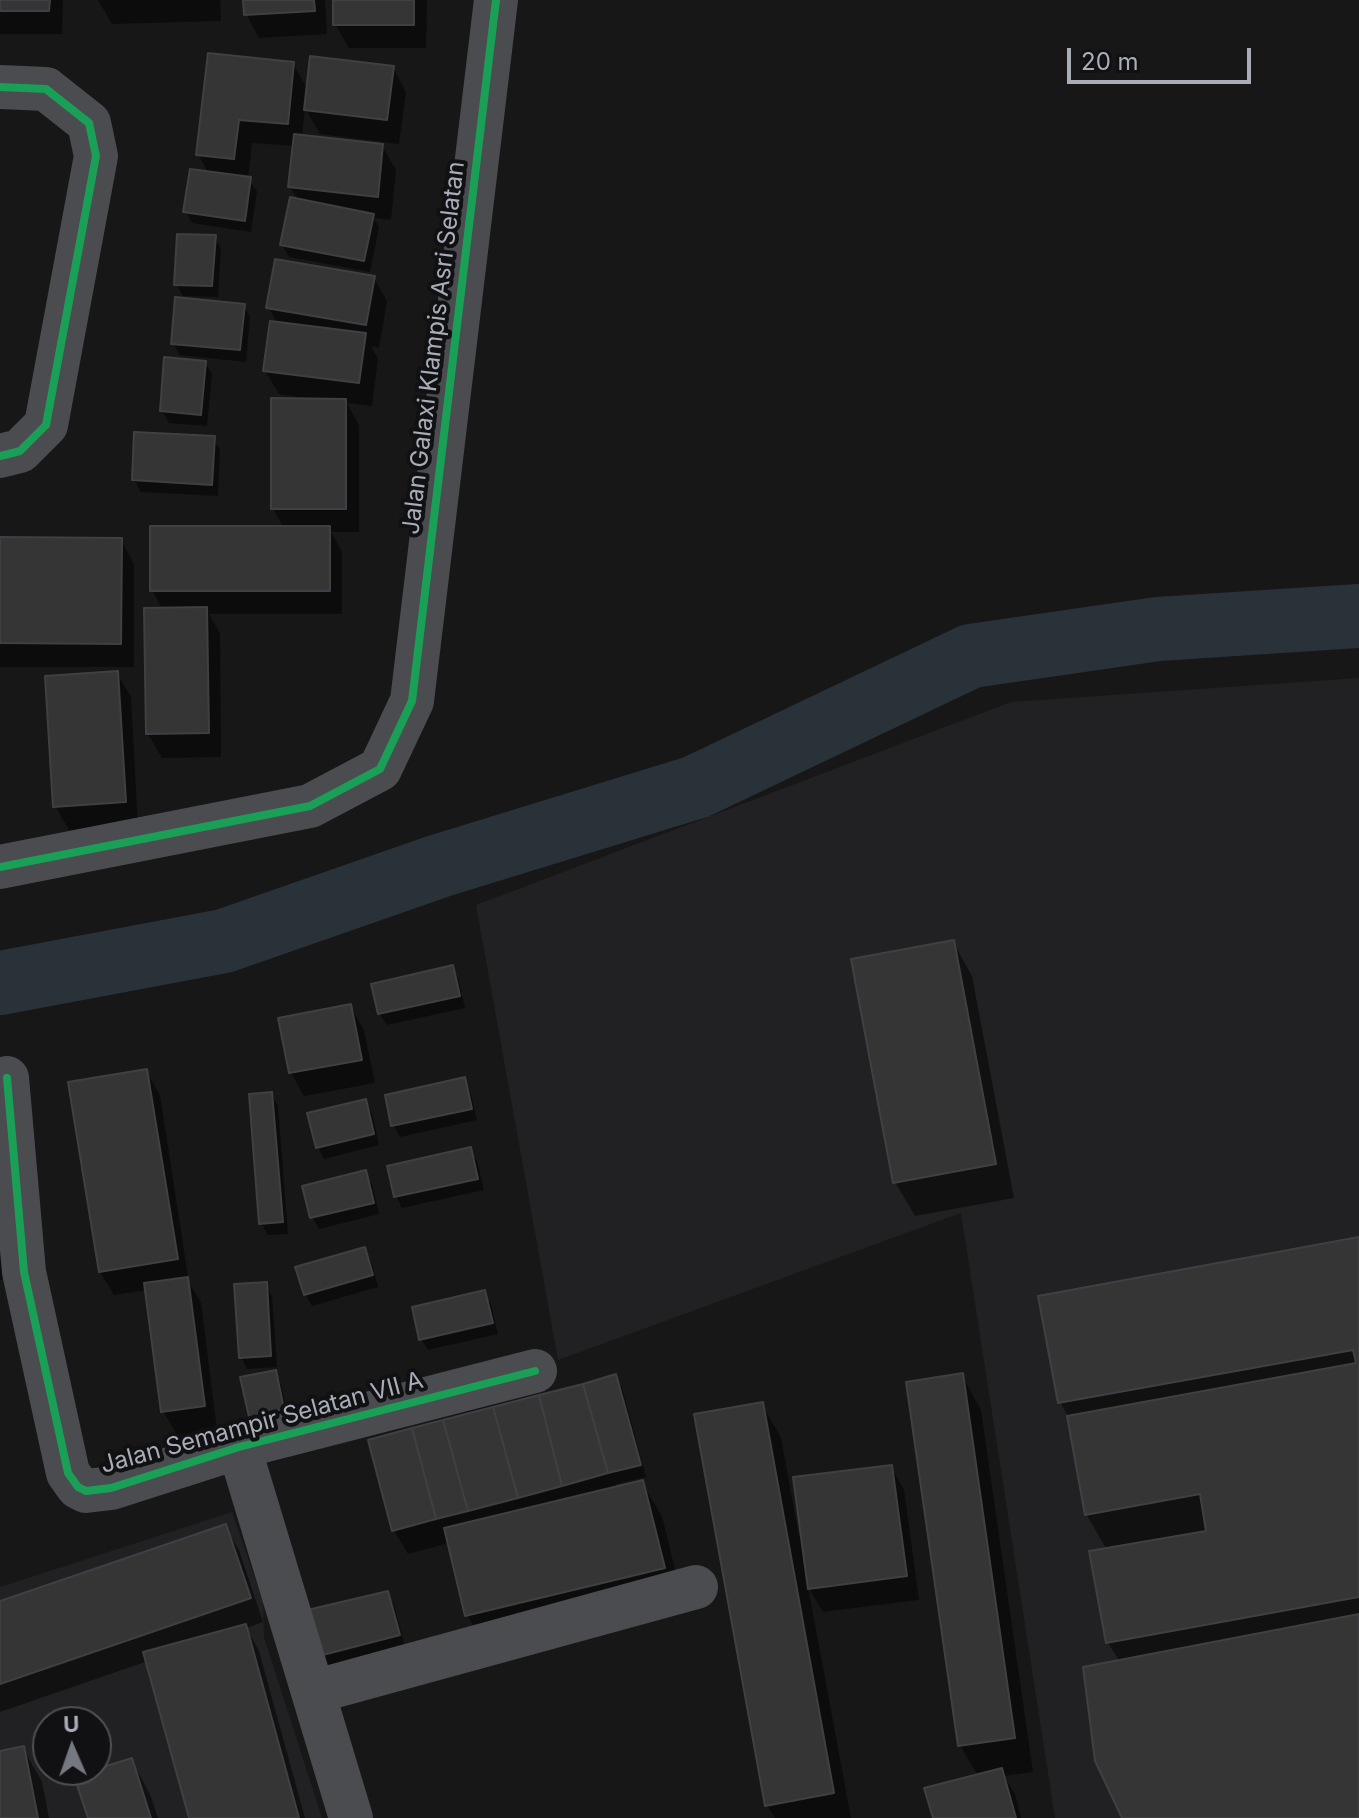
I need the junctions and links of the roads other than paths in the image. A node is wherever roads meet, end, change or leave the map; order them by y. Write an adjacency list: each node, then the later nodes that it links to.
1 (496, 0): 4 (street, Jalan Galaxi Klampis Asri Selatan)
2 (0, 87): 3 (street)
3 (0, 456)
4 (0, 867)
5 (7, 1078): 7 (street, Jalan Semampir Selatan VII A)
6 (535, 1371): 7 (street, Jalan Semampir Selatan VII A)
7 (239, 1447): 9 (street, Jalan Semampir Selatan VII A)
8 (696, 1587): 9 (street)
9 (313, 1692): 10 (street, Jalan Semampir Selatan VII A)
10 (351, 1818)

